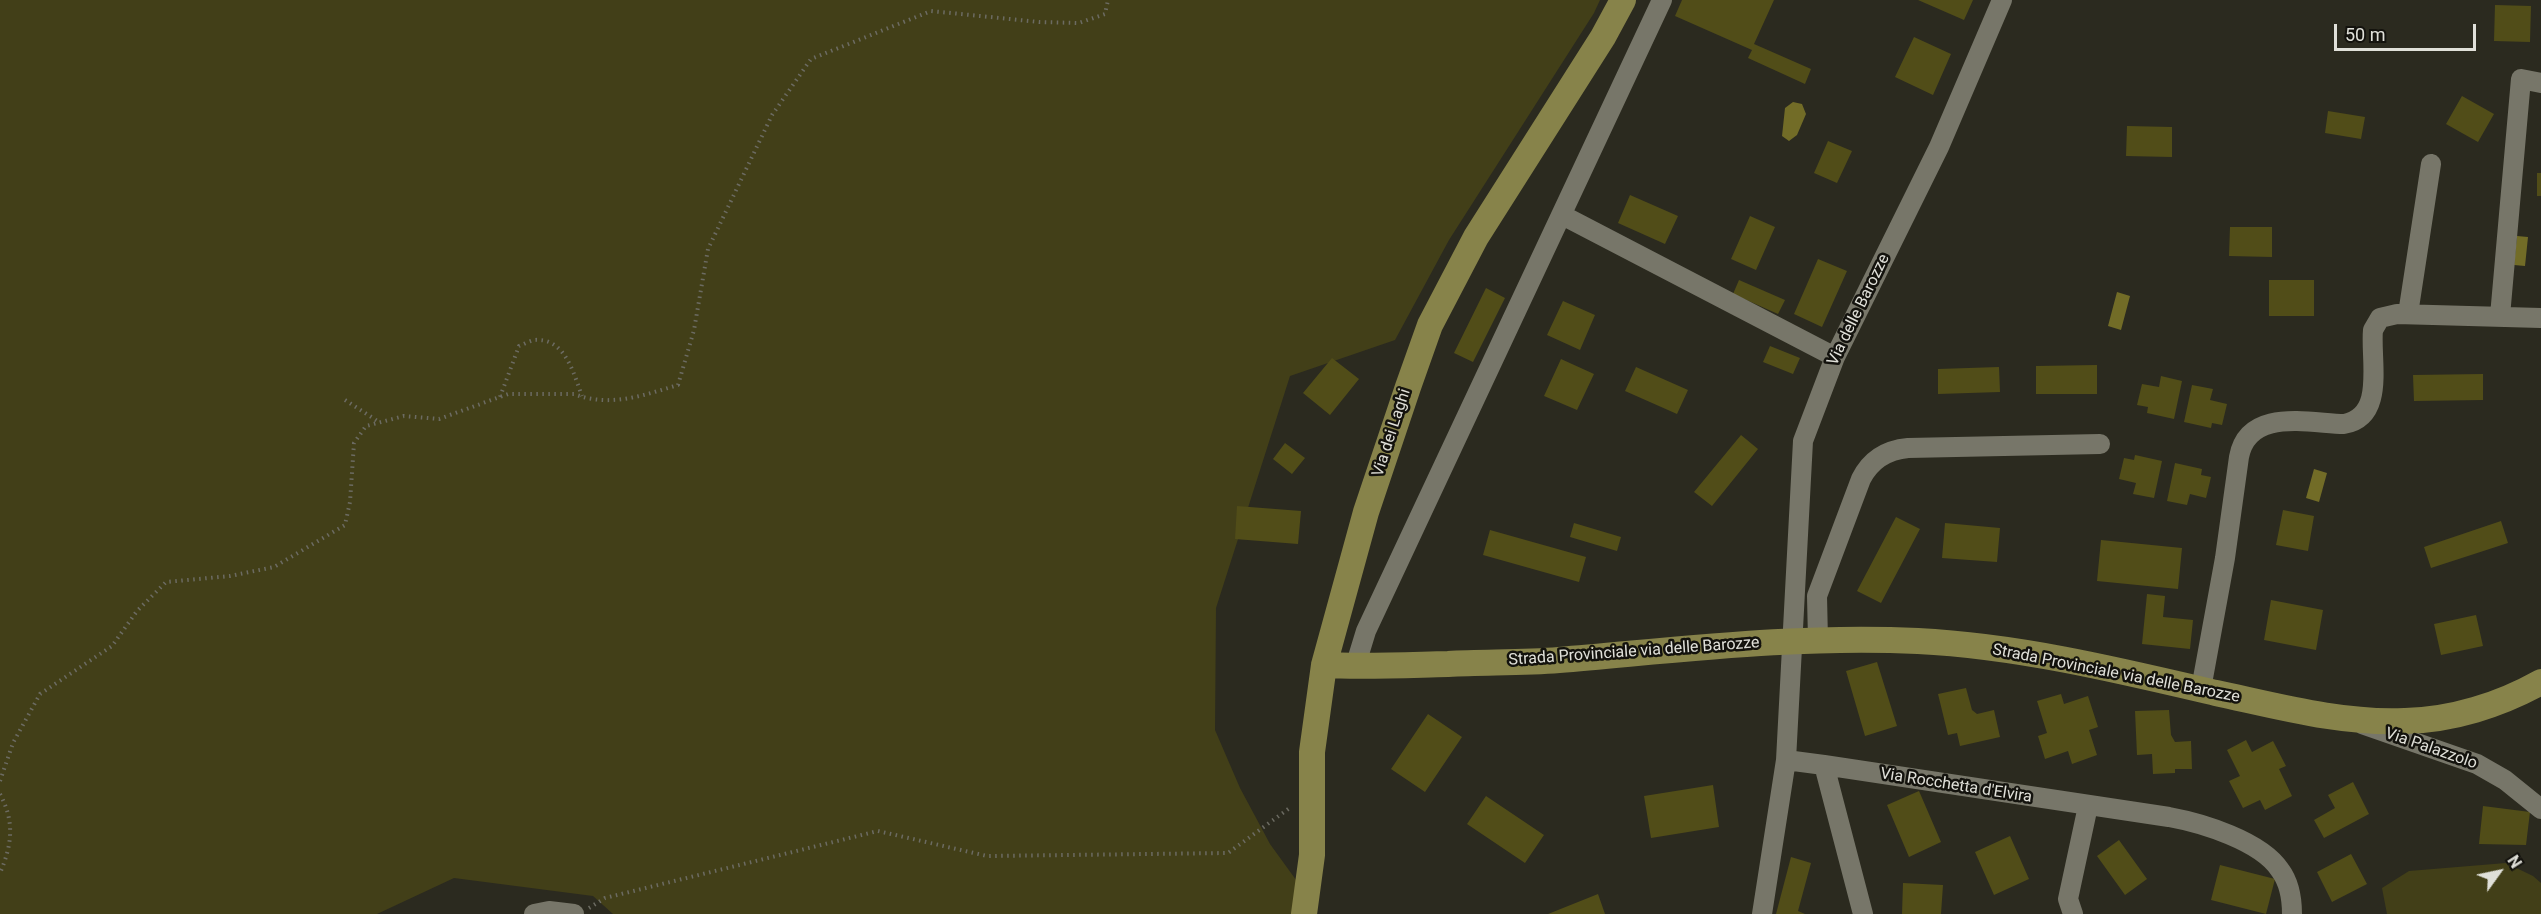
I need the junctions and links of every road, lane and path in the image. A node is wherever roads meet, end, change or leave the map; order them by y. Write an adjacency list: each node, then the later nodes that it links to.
1 (1108, 0): 13 (path)
2 (1623, 0): 19 (main road, Via dei Laghi)
3 (1662, 0): 7 (street)
4 (2002, 0): 11 (street, Via delle Barozze)
5 (2541, 82): 9 (street)
6 (2431, 165): 8 (street)
7 (1562, 214): 11 (street); 20 (street)
8 (2408, 314): 9 (street); 22 (street)
9 (2500, 316): 10 (street)
10 (2541, 318)
11 (1835, 357): 17 (street, Via delle Barozze)
12 (500, 397): 13 (path); 13 (path); 15 (path)
13 (582, 397)
14 (345, 400): 15 (path)
15 (379, 423): 26 (path)
16 (2100, 444): 18 (street)
17 (1793, 640): 18 (main road, Strada Provinciale via delle Barozze); 20 (main road, Strada Provinciale via delle Barozze); 24 (street)
18 (1818, 640): 22 (main road, Strada Provinciale via delle Barozze)
19 (1324, 665): 20 (main road, Strada Provinciale via delle Barozze); 27 (main road, Via dei Laghi)
20 (1355, 667)
21 (2541, 682): 23 (main road, Strada Provinciale via delle Barozze)
22 (2201, 689): 23 (main road, Strada Provinciale via delle Barozze)
23 (2346, 718): 30 (street, Via Palazzolo)
24 (1786, 760): 25 (street, Via Rocchetta d'Elvira); 35 (street)
25 (1824, 765): 29 (street, Via Rocchetta d'Elvira); 36 (street)
26 (0, 781)
27 (1311, 792): 32 (path); 34 (main road, Via dei Laghi)
28 (0, 794): 31 (path)
29 (2088, 806): 37 (street); 38 (street, Via Rocchetta d'Elvira)
30 (2541, 809)
31 (0, 873)
32 (581, 911): 33 (street)
33 (534, 914)
34 (1304, 914)
35 (1762, 914)
36 (1863, 914)
37 (2073, 914)
38 (2292, 914)

